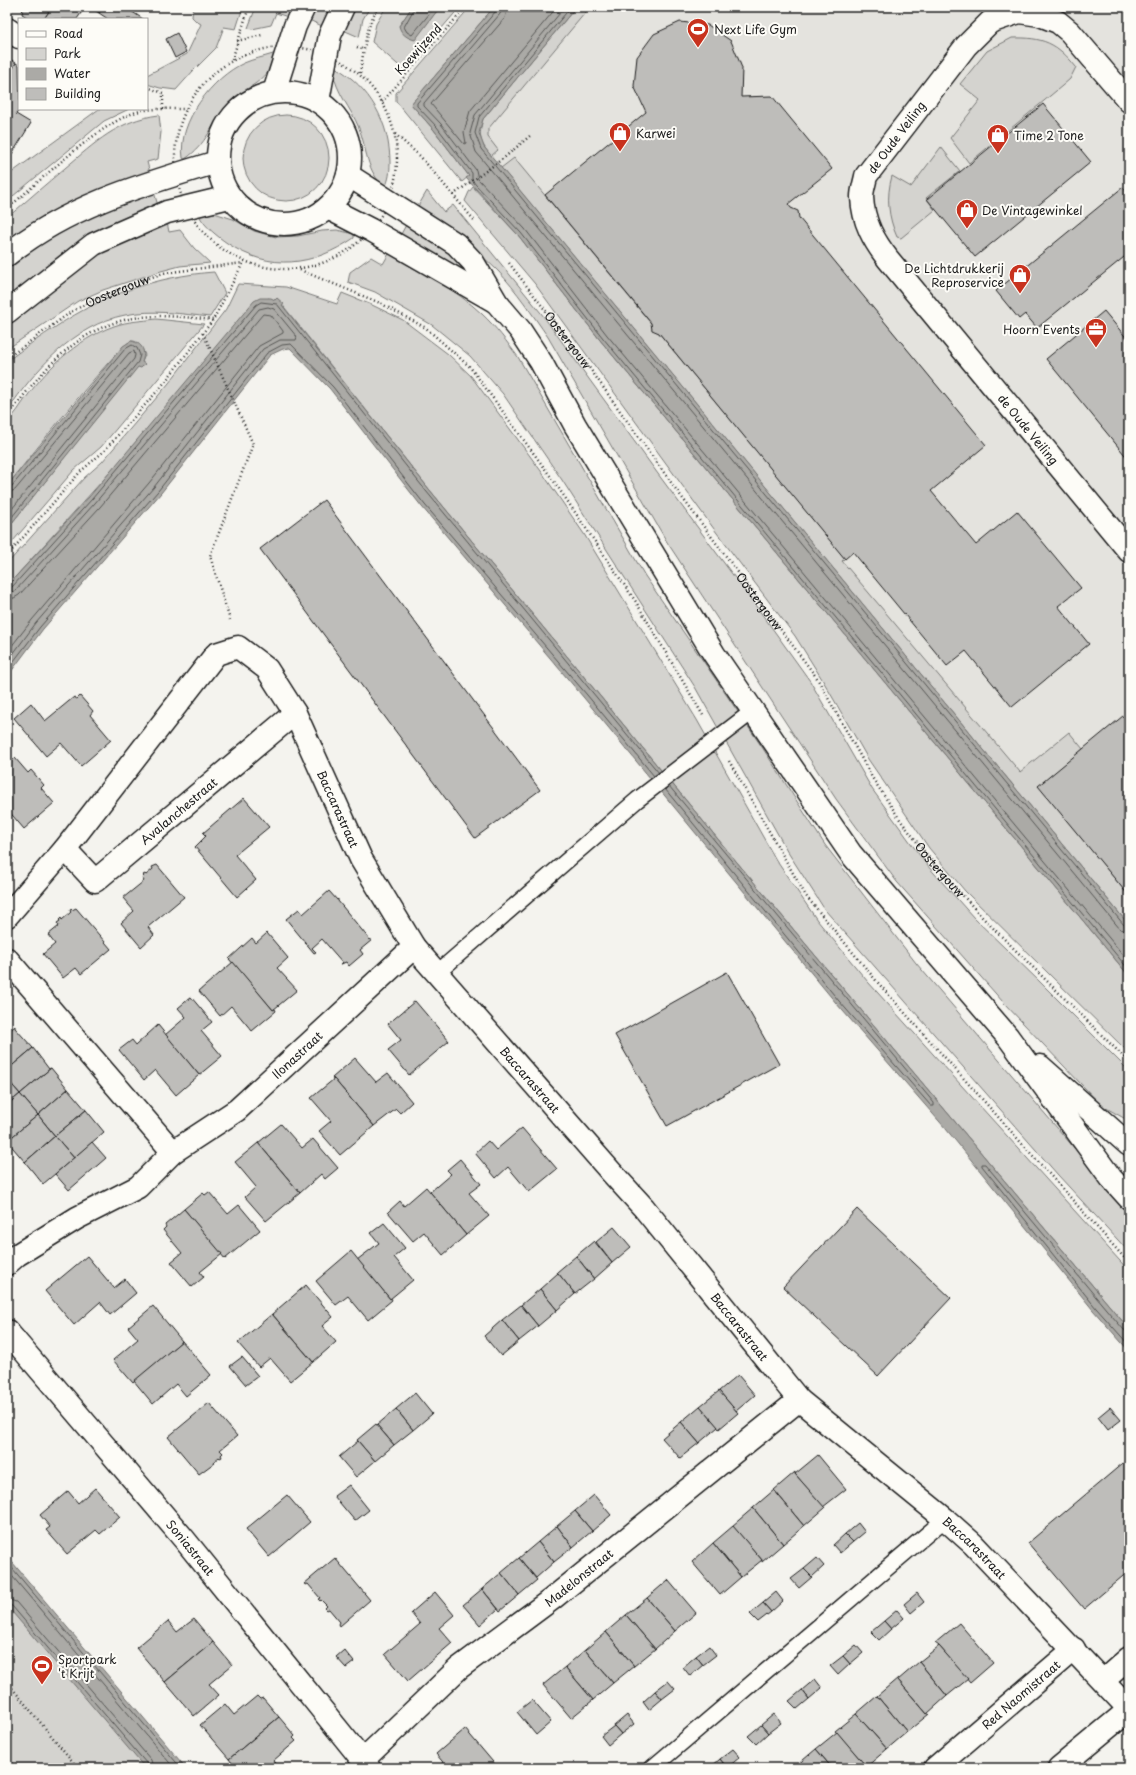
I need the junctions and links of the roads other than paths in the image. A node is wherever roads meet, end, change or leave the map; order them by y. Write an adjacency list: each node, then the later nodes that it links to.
1 (304, 7): 5 (street)
2 (343, 7): 7 (street)
3 (7, 29): 4 (street)
4 (18, 36)
5 (274, 92): 7 (street); 8 (street)
6 (1129, 100): 15 (street, de Oude Veiling)
7 (318, 101): 9 (street)
8 (217, 162): 10 (street); 12 (street)
9 (348, 175): 11 (street); 13 (street)
10 (229, 197): 11 (street); 14 (street)
11 (328, 208): 13 (street)
12 (7, 255)
13 (497, 303): 16 (street)
14 (7, 312)
15 (1129, 551)
16 (753, 711): 22 (lane); 23 (street)
17 (295, 713): 18 (street, Avalanchestraat); 18 (street, Baccarastraat); 20 (street, Baccarastraat)
18 (66, 848): 19 (street)
19 (7, 916)
20 (414, 947): 22 (street, Baccarastraat); 25 (street, Ilonastraat)
21 (7, 959): 25 (street)
22 (437, 973): 29 (street, Baccarastraat)
23 (1008, 1037): 24 (street); 26 (street)
24 (1129, 1145)
25 (173, 1152): 27 (street, Ilonastraat)
26 (1129, 1198)
27 (7, 1264)
28 (7, 1331): 35 (street, Soniastraat)
29 (799, 1400): 30 (street, Baccarastraat); 35 (street, Madelonstraat)
30 (945, 1519): 31 (street, Baccarastraat); 36 (lane)
31 (1074, 1649): 33 (street); 37 (street, Red Naomistraat)
32 (1129, 1658): 33 (street)
33 (1104, 1680): 34 (street)
34 (1129, 1709): 38 (street)
35 (366, 1764)
36 (652, 1768)
37 (935, 1768)
38 (1059, 1768)

